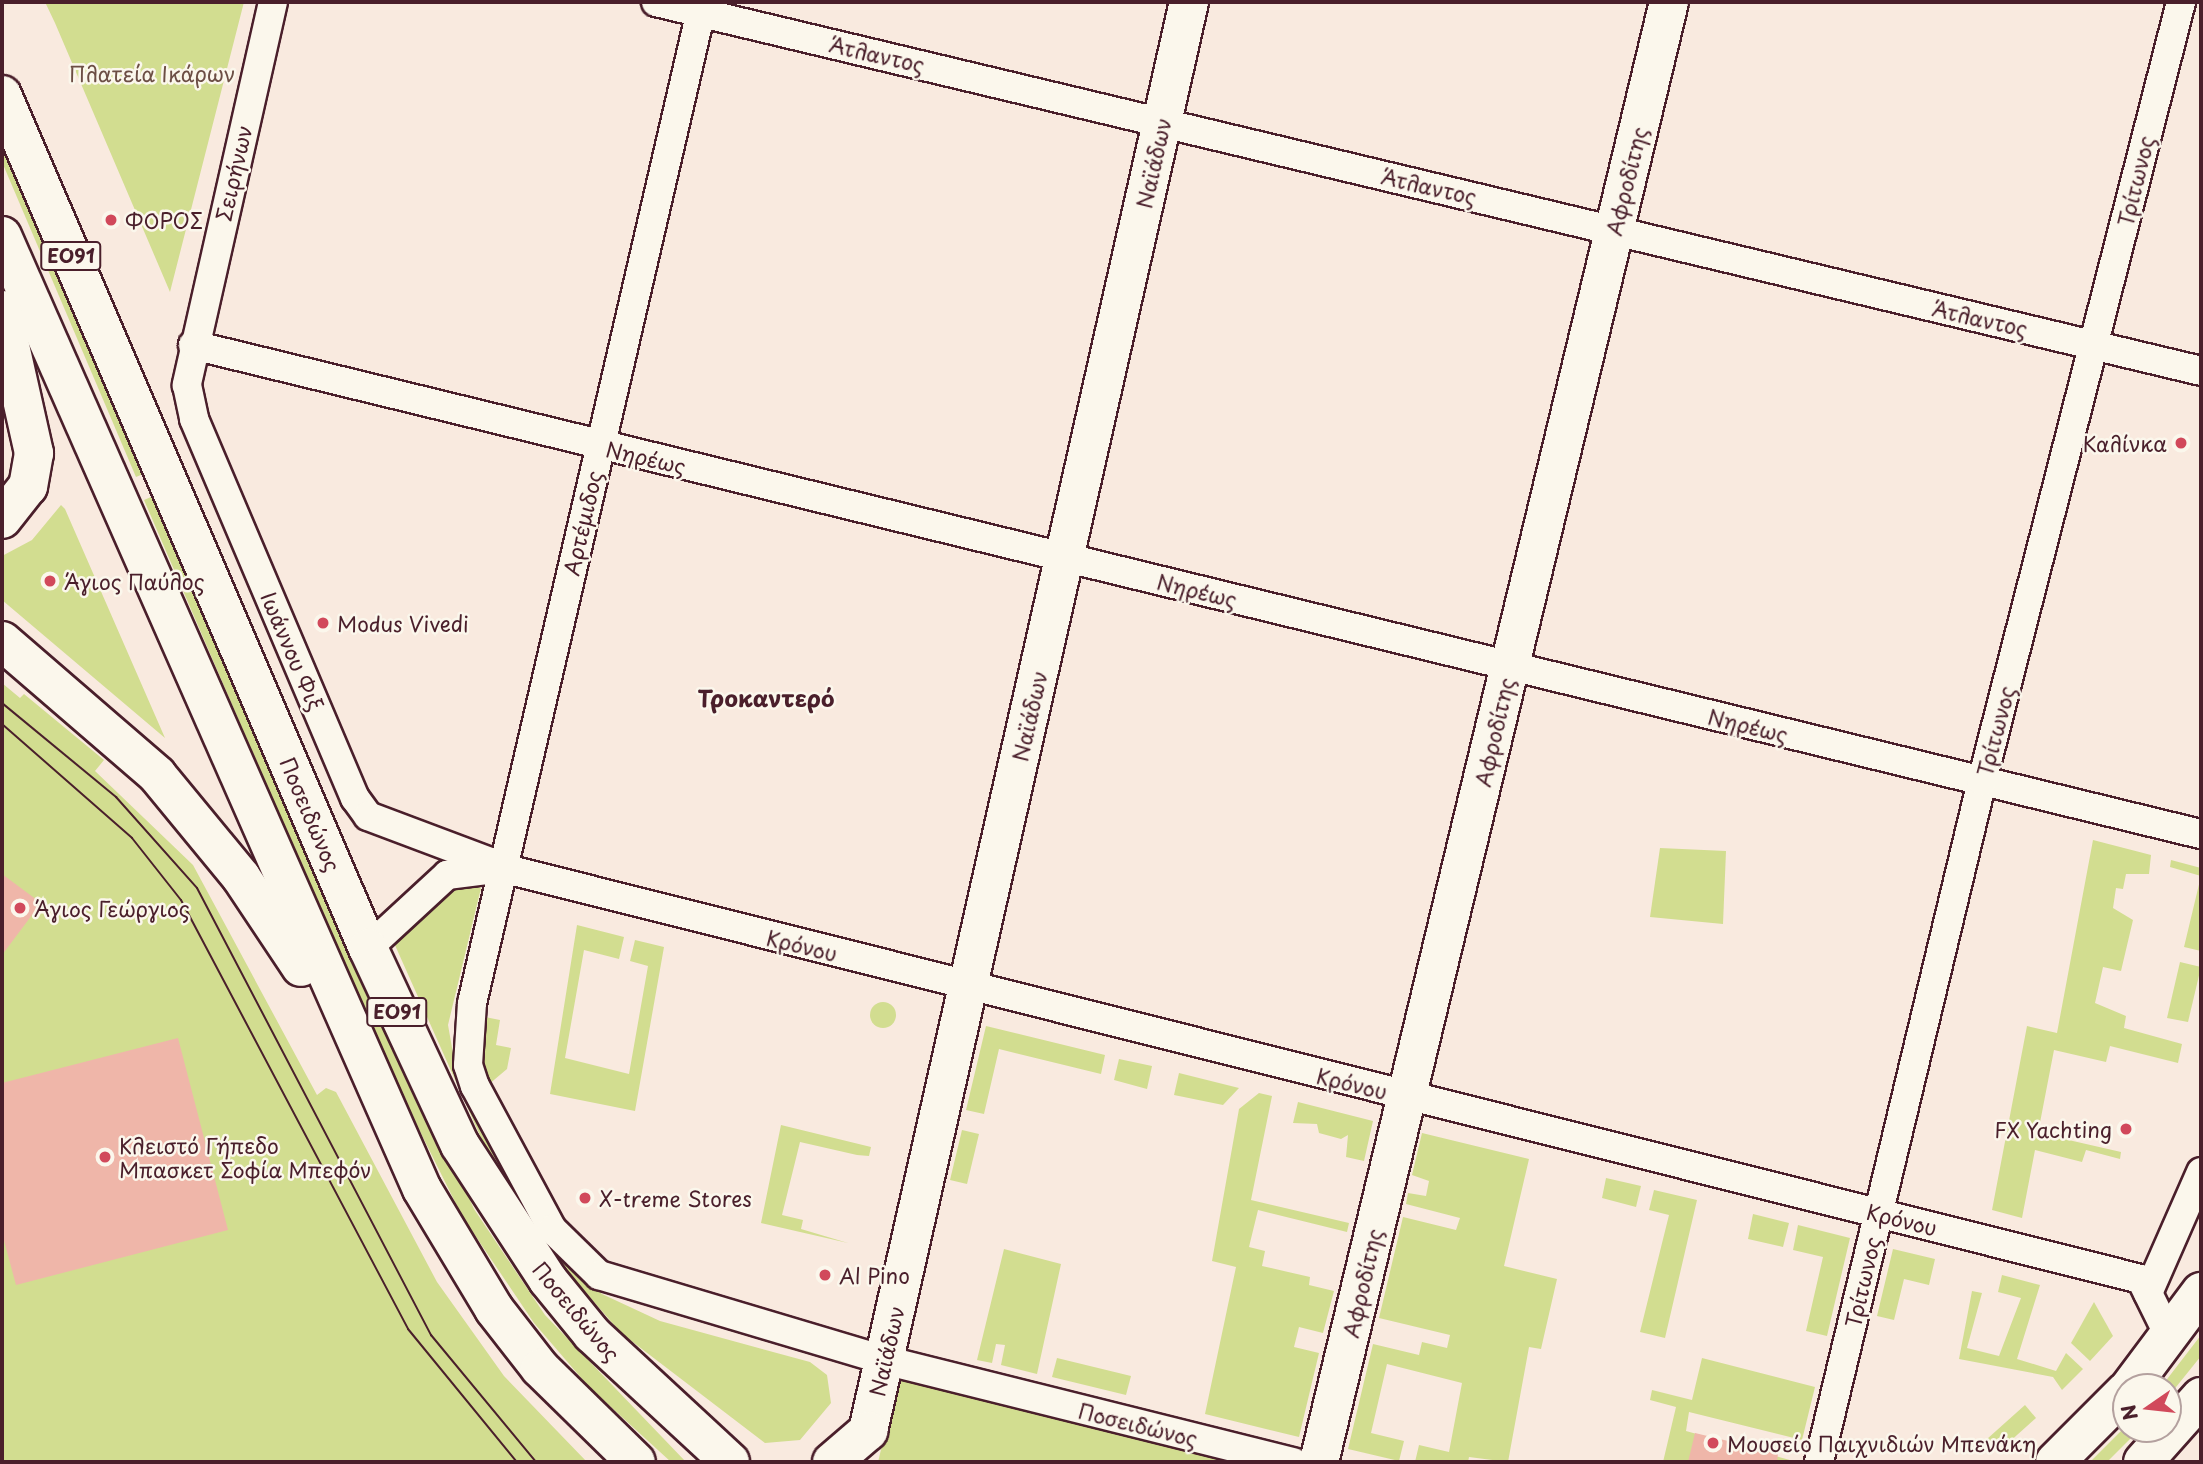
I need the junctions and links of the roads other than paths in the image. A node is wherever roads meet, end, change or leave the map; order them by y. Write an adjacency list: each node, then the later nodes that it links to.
1 (273, 2): 12 (street, Σειρήνων)
2 (656, 2): 6 (street, Άτλαντος)
3 (1189, 2): 8 (main road, Ναϊάδων)
4 (1669, 2): 9 (main road, Αφροδίτης)
5 (2181, 2): 13 (street, Τρίτωνος)
6 (701, 7): 8 (street, Άτλαντος); 15 (street, Αρτέμιδος)
7 (2, 95): 23 (main road, Ποσειδώνος / ΕΟ91)
8 (1162, 122): 9 (street, Άτλαντος); 17 (main road, Ναϊάδων)
9 (1614, 230): 13 (street, Άτλαντος); 19 (main road, Αφροδίτης)
10 (2, 236): 26 (main road, ΕΟ91)
11 (2, 310): 16 (main road)
12 (193, 345): 15 (street, Νηρέως); 22 (street, Ιωάννου Φιξ)
13 (2094, 345): 14 (street, Άτλαντος); 20 (street, Τρίτωνος)
14 (2201, 371)
15 (600, 446): 17 (street, Νηρέως); 22 (street, Αρτέμιδος)
16 (2, 519)
17 (1064, 558): 19 (street, Νηρέως); 24 (main road, Ναϊάδων)
18 (2, 641): 26 (main road)
19 (1510, 666): 20 (street, Νηρέως); 27 (main road, Αφροδίτης)
20 (1982, 782): 21 (street, Νηρέως); 29 (street, Τρίτωνος)
21 (2201, 834)
22 (503, 868): 23 (street); 24 (street, Κρόνου); 25 (street, Αρτέμιδος)
23 (368, 948): 38 (main road, Ποσειδώνος / ΕΟ91)
24 (968, 987): 27 (street, Κρόνου); 33 (main road, Ναϊάδων)
25 (472, 1003): 33 (street, Ποσειδώνος)
26 (357, 1050): 39 (main road, ΕΟ91)
27 (1407, 1096): 29 (street, Κρόνου); 42 (main road, Αφροδίτης)
28 (2201, 1172): 31 (street)
29 (1878, 1213): 31 (street, Κρόνου); 43 (street, Τρίτωνος)
30 (2201, 1292): 32 (main road)
31 (2148, 1293): 32 (street, Κρόνου)
32 (2169, 1336): 34 (main road)
33 (884, 1360): 37 (main road, Ναϊάδων); 41 (street, Ποσειδώνος)
34 (2141, 1373)
35 (2201, 1397): 45 (main road)
36 (2112, 1405): 44 (main road)
37 (864, 1446): 40 (main road)
38 (727, 1461)
39 (636, 1462)
40 (832, 1462)
41 (1293, 1462)
42 (1319, 1462)
43 (1819, 1462)
44 (2055, 1462)
45 (2143, 1462)

